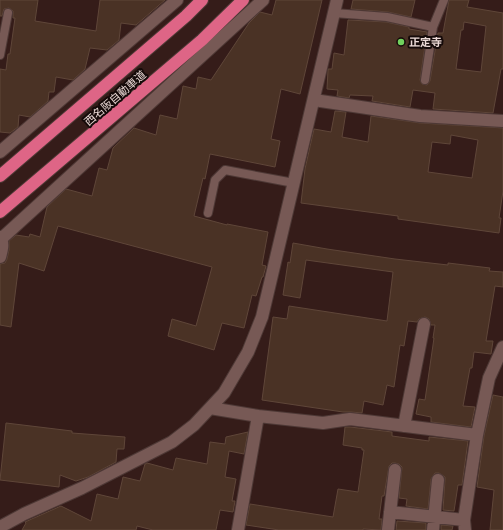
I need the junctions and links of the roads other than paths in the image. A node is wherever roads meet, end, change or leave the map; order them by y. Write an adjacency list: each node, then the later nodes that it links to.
1 (177, 0): 15 (street)
2 (202, 0): 16 (highway, 西名阪自動車道)
3 (243, 0): 18 (highway, 西名阪自動車道)
4 (337, 0): 8 (street)
5 (444, 0): 9 (lane)
6 (261, 1): 20 (street)
7 (8, 13): 10 (lane)
8 (334, 13): 9 (lane); 13 (street)
9 (433, 27): 12 (lane)
10 (1, 43): 11 (lane)
11 (0, 55)
12 (426, 80)
13 (314, 100): 14 (street); 17 (street)
14 (503, 121)
15 (0, 152)
16 (0, 176)
17 (294, 183): 19 (lane); 24 (street)
18 (0, 212)
19 (208, 213)
20 (1, 238): 21 (street)
21 (0, 257)
22 (424, 324): 26 (street)
23 (503, 346): 27 (street)
24 (210, 408): 25 (street); 33 (street)
25 (258, 416): 26 (street); 34 (street)
26 (404, 426): 27 (street)
27 (477, 435): 32 (street)
28 (395, 470): 30 (street)
29 (438, 480): 31 (street)
30 (390, 512): 31 (street); 35 (street)
31 (434, 517): 32 (street); 36 (street)
32 (464, 525)
33 (2, 528)
34 (238, 530)
35 (388, 530)
36 (433, 530)

